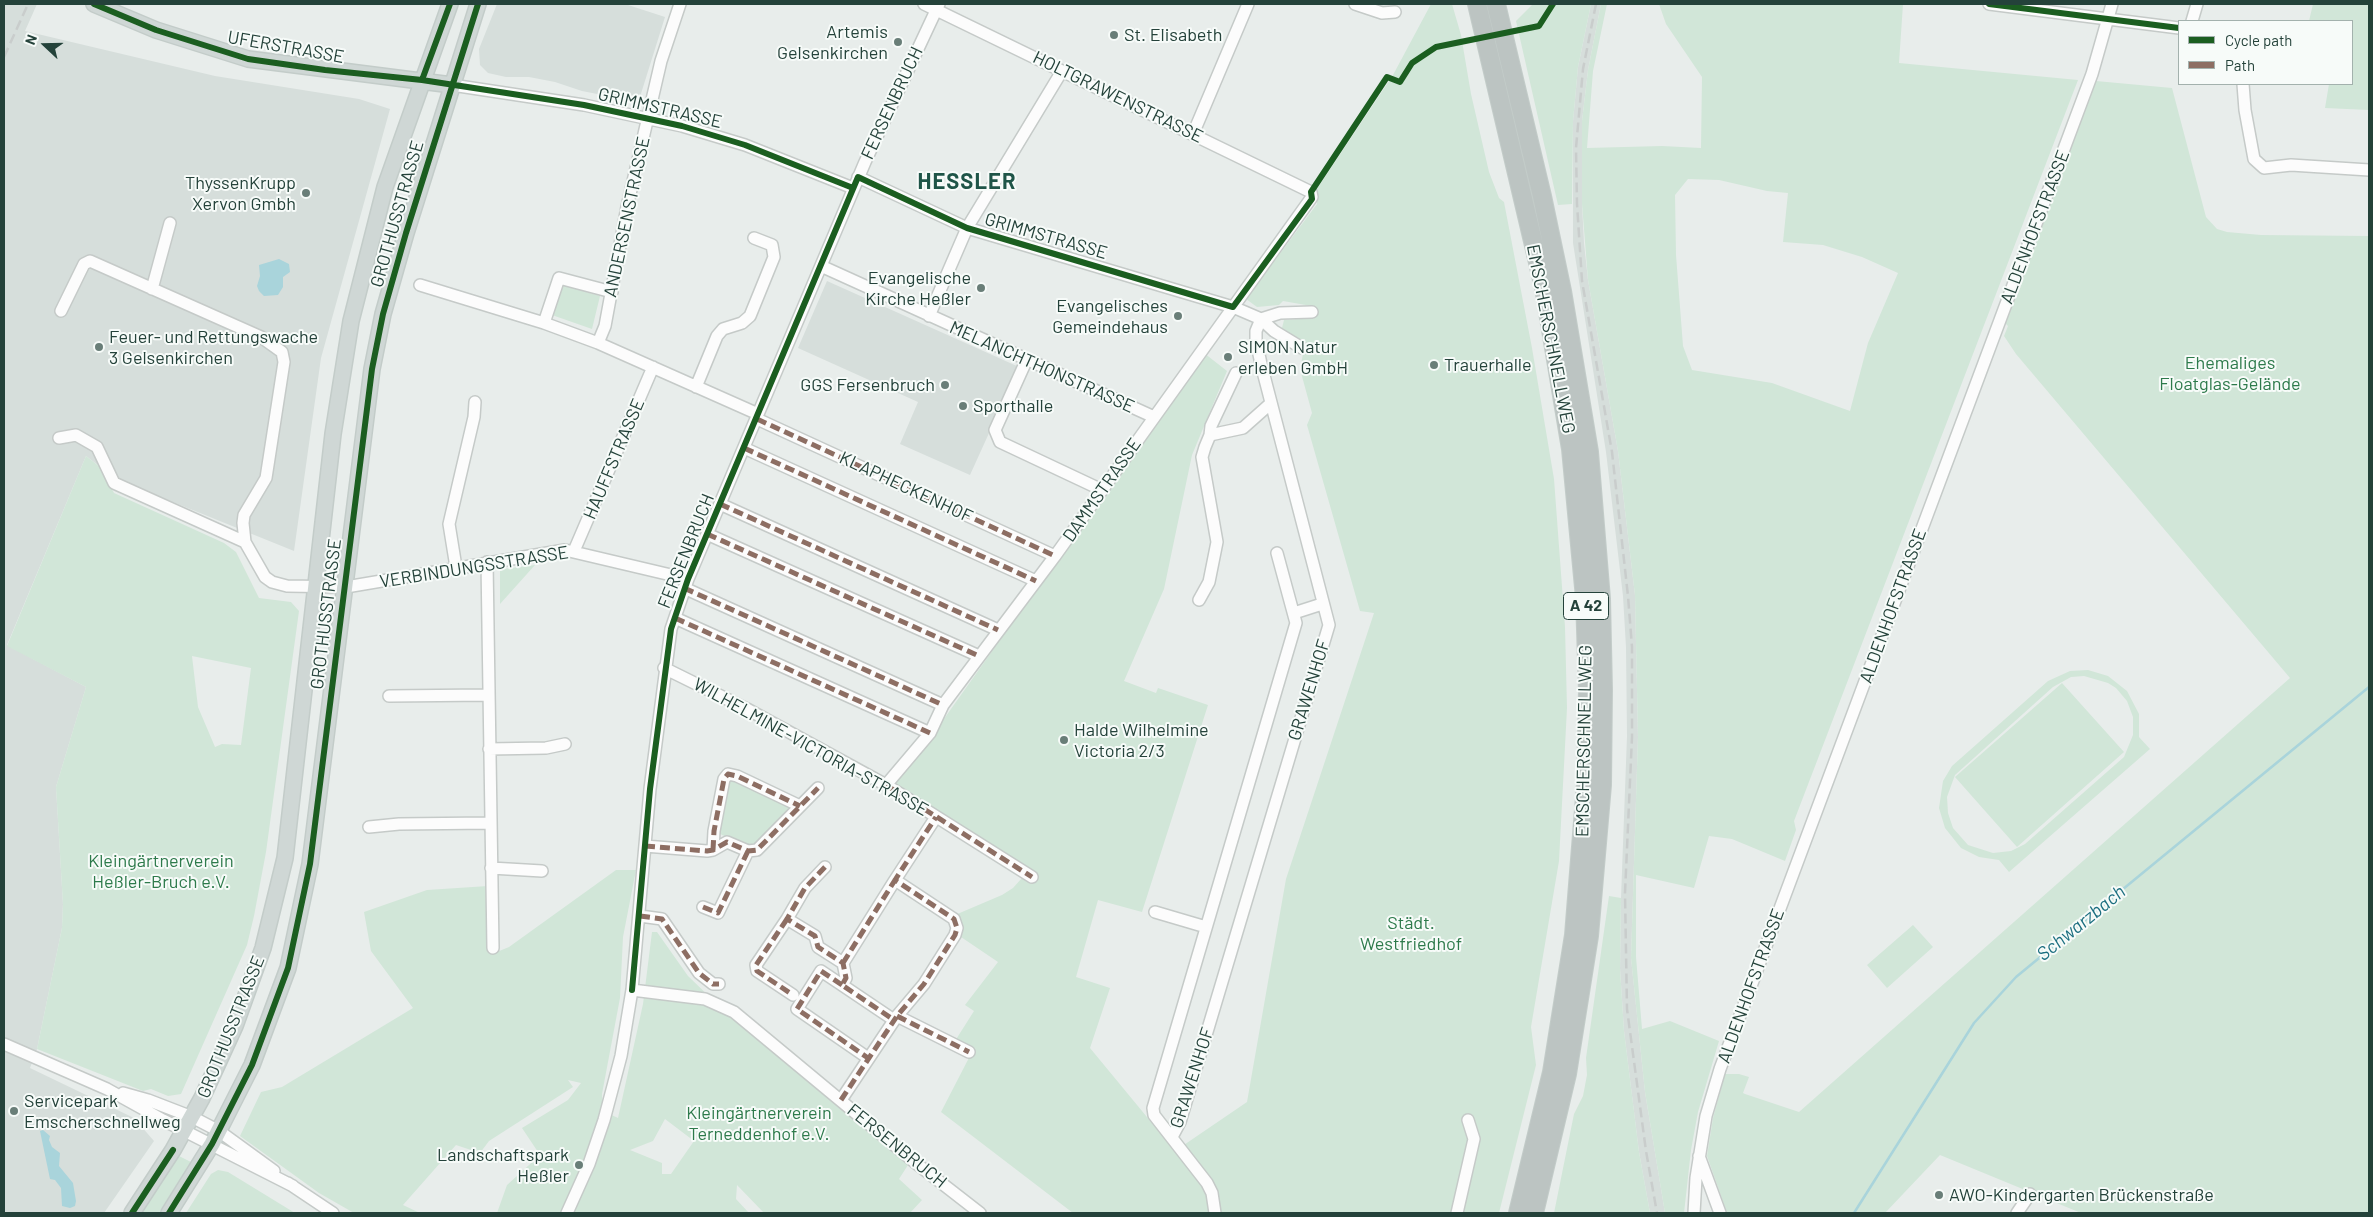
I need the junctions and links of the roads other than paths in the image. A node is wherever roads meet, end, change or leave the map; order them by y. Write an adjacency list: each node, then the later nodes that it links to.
1 (94, 4): 19 (main road, UFERSTRASSE)
2 (450, 4): 19 (main road, GROTHUSSTRASSE)
3 (478, 4): 20 (main road, GROTHUSSTRASSE)
4 (680, 4): 22 (street, ANDERSENSTRASSE)
5 (924, 4): 13 (street, HOLTGRAWENSTRASSE)
6 (1248, 4): 23 (street)
7 (1355, 4): 14 (street)
8 (1478, 4): 125 (highway, EMSCHERSCHNELLWEG / A 42)
9 (1496, 4): 126 (highway, EMSCHERSCHNELLWEG / A 42)
10 (1989, 4): 15 (street)
11 (2112, 4): 15 (street, ALDENHOFSTRASSE)
12 (2197, 4): 16 (street)
13 (938, 6): 18 (street, HOLTGRAWENSTRASSE); 25 (street, FERSENBRUCH)
14 (1395, 12)
15 (2108, 18): 17 (street); 116 (street, ALDENHOFSTRASSE)
16 (2192, 20)
17 (2178, 28)
18 (1062, 71): 23 (street, HOLTGRAWENSTRASSE); 29 (street)
19 (422, 80): 20 (main road, UFERSTRASSE); 65 (main road, GROTHUSSTRASSE)
20 (452, 85): 22 (street, GRIMMSTRASSE); 66 (main road, GROTHUSSTRASSE)
21 (2243, 85): 24 (street)
22 (648, 118): 26 (street, GRIMMSTRASSE); 34 (street, ANDERSENSTRASSE)
23 (1193, 134): 27 (street, HOLTGRAWENSTRASSE)
24 (2369, 170)
25 (858, 177): 26 (street, FERSENBRUCH); 29 (street, GRIMMSTRASSE)
26 (853, 188): 31 (street, FERSENBRUCH)
27 (1311, 192): 35 (street, DAMMSTRASSE)
28 (170, 223): 33 (street)
29 (967, 228): 35 (street, GRIMMSTRASSE); 38 (street)
30 (754, 238): 46 (street)
31 (821, 266): 38 (street, MELANCHTHONSTRASSE); 49 (street, FERSENBRUCH)
32 (420, 285): 40 (street, KLAPHECKENHOF)
33 (152, 289): 36 (street); 57 (street)
34 (612, 292): 40 (street); 41 (street, ANDERSENSTRASSE)
35 (1233, 307): 39 (street, GRIMMSTRASSE); 50 (street, DAMMSTRASSE)
36 (61, 311)
37 (1312, 312): 39 (street)
38 (929, 316): 43 (street, MELANCHTHONSTRASSE)
39 (1261, 319): 42 (street, GRIMMSTRASSE); 48 (street, GRAWENHOF)
40 (544, 323): 41 (street, KLAPHECKENHOF)
41 (598, 343): 44 (street, KLAPHECKENHOF)
42 (1302, 348)
43 (1027, 359): 50 (street, MELANCHTHONSTRASSE); 54 (street)
44 (654, 368): 46 (street, KLAPHECKENHOF); 58 (street, HAUFFSTRASSE)
45 (1236, 373): 51 (street)
46 (696, 387): 49 (street, KLAPHECKENHOF)
47 (474, 402): 62 (street)
48 (1270, 404): 51 (street); 68 (street, GRAWENHOF)
49 (758, 417): 53 (street, FERSENBRUCH); 60 (street, KLAPHECKENHOF)
50 (1154, 417): 54 (street, DAMMSTRASSE)
51 (1210, 435): 67 (street)
52 (59, 438): 57 (street)
53 (744, 448): 55 (street, FERSENBRUCH); 63 (street, KLAPHECKENHOF)
54 (1102, 490): 60 (street, DAMMSTRASSE)
55 (720, 504): 56 (street, FERSENBRUCH); 71 (street)
56 (707, 534): 64 (street, FERSENBRUCH); 72 (street)
57 (244, 542): 65 (street, VERBINDUNGSSTRASSE)
58 (574, 551): 61 (street, VERBINDUNGSSTRASSE); 64 (street, VERBINDUNGSSTRASSE)
59 (1278, 553): 69 (street, GRAWENHOF)
60 (1055, 556): 63 (street, DAMMSTRASSE)
61 (487, 562): 62 (street, VERBINDUNGSSTRASSE); 74 (street)
62 (456, 567): 66 (street, VERBINDUNGSSTRASSE)
63 (1036, 581): 71 (street, DAMMSTRASSE)
64 (686, 584): 70 (street, FERSENBRUCH); 76 (street)
65 (316, 587): 66 (street, VERBINDUNGSSTRASSE); 111 (main road, GROTHUSSTRASSE)
66 (346, 587): 114 (main road, GROTHUSSTRASSE)
67 (1199, 600)
68 (1322, 604): 69 (street); 115 (street, GRAWENHOF)
69 (1294, 613): 98 (street, GRAWENHOF)
70 (675, 618): 73 (street, FERSENBRUCH); 77 (street)
71 (998, 630): 72 (street, DAMMSTRASSE)
72 (979, 656): 76 (street, DAMMSTRASSE)
73 (664, 668): 80 (street, WILHELMINE-VICTORIA-STRASSE); 86 (street, FERSENBRUCH)
74 (488, 695): 75 (street); 79 (street)
75 (389, 696)
76 (943, 705): 77 (street, DAMMSTRASSE)
77 (930, 733): 80 (street, DAMMSTRASSE)
78 (566, 744): 79 (street)
79 (489, 750): 84 (street)
80 (886, 785): 83 (street, WILHELMINE-VICTORIA-STRASSE)
81 (818, 788): 82 (street, WILHELMINE-VICTORIA-STRASSE)
82 (800, 806): 87 (street); 88 (street, WILHELMINE-VICTORIA-STRASSE)
83 (936, 817): 92 (street, WILHELMINE-VICTORIA-STRASSE); 93 (street)
84 (490, 823): 85 (street); 90 (street)
85 (369, 827)
86 (645, 846): 87 (street); 96 (street, FERSENBRUCH)
87 (713, 850): 88 (street)
88 (748, 851): 94 (street)
89 (824, 866): 97 (street)
90 (491, 868): 91 (street); 99 (street)
91 (542, 871)
92 (1032, 877)
93 (895, 880): 100 (street); 105 (street)
94 (703, 906)
95 (1155, 912): 98 (street)
96 (640, 916): 101 (street); 103 (street, FERSENBRUCH)
97 (787, 919): 100 (street); 104 (street)
98 (1206, 927): 115 (street, GRAWENHOF)
99 (493, 948)
100 (843, 964): 102 (street)
101 (719, 984)
102 (842, 985): 105 (street); 108 (street)
103 (632, 990): 110 (street, FERSENBRUCH); 121 (street, FERSENBRUCH)
104 (793, 995)
105 (896, 1018): 107 (street); 108 (street)
106 (4, 1044): 109 (street)
107 (969, 1052)
108 (868, 1058): 110 (street)
109 (107, 1089): 111 (street); 113 (street)
110 (841, 1100): 122 (street, FERSENBRUCH)
111 (192, 1117): 113 (main road, GROTHUSSTRASSE); 114 (street)
112 (1468, 1120): 124 (street)
113 (184, 1131): 114 (street); 118 (main road, GROTHUSSTRASSE)
114 (216, 1138): 119 (main road, GROTHUSSTRASSE); 120 (street)
115 (1172, 1138): 123 (street)
116 (1699, 1154): 127 (street, ALDENHOFSTRASSE); 128 (street)
117 (2030, 1194): 129 (street)
118 (132, 1213)
119 (169, 1213)
120 (333, 1213)
121 (567, 1213)
122 (980, 1213)
123 (1215, 1213)
124 (1457, 1213)
125 (1518, 1213)
126 (1534, 1213)
127 (1694, 1213)
128 (1720, 1213)
129 (2017, 1213)

